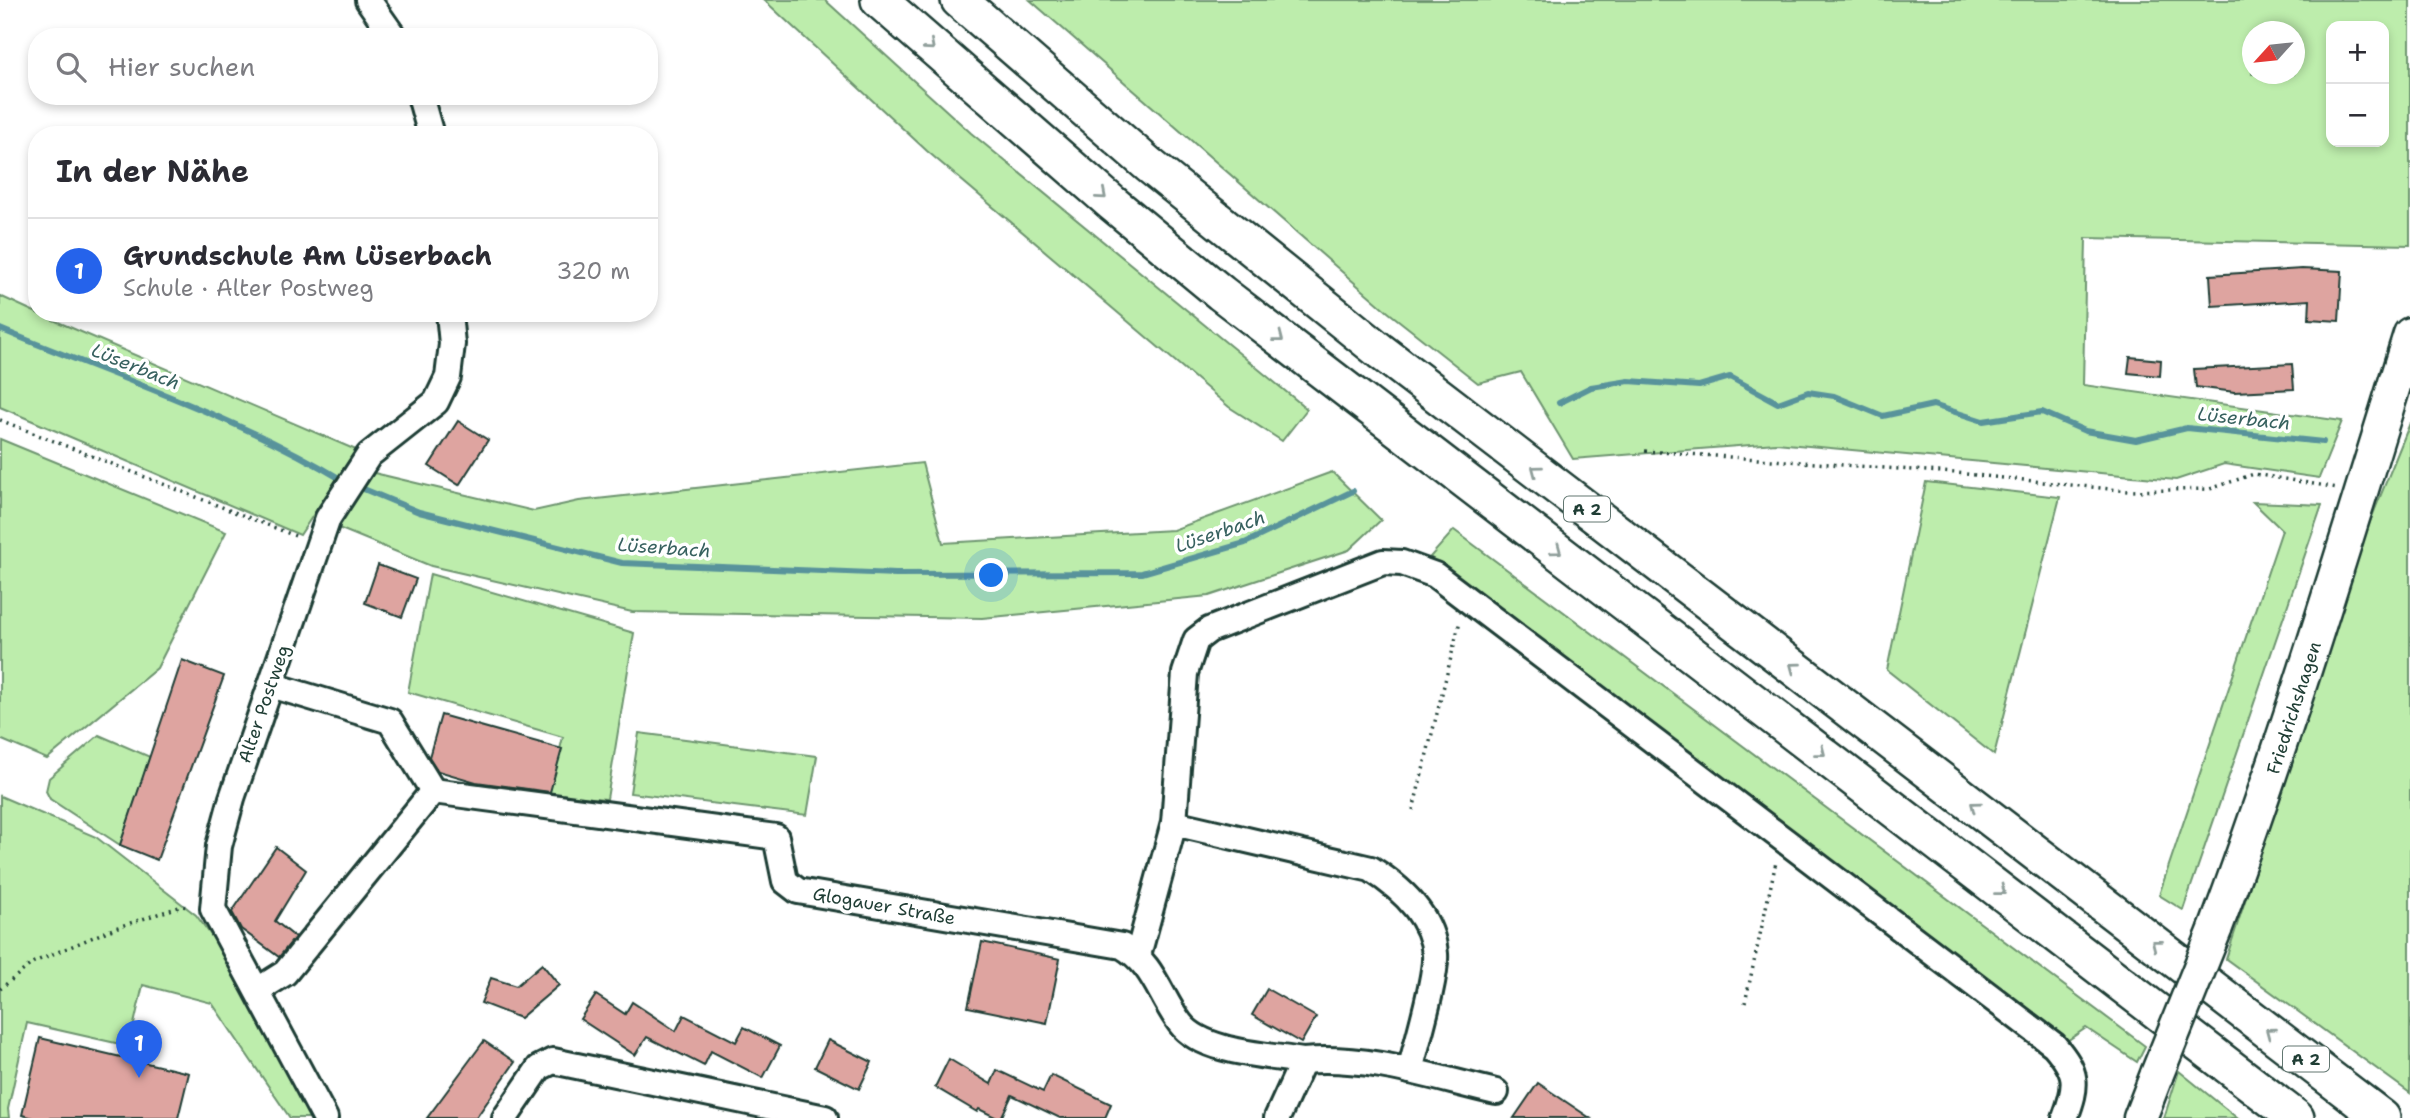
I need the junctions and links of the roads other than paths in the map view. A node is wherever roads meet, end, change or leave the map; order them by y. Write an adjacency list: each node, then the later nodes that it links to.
1 (368, 0): 4 (street)
2 (879, 0): 14 (highway, one-way to 14)
3 (959, 0): 27 (highway, A 2, one-way to 3)
4 (388, 28)
5 (423, 105): 6 (street)
6 (429, 126)
7 (450, 322): 9 (street, Alter Postweg)
8 (2410, 334): 24 (main road, Friedrichshagen, bridge)
9 (271, 685): 10 (street); 13 (street, Alter Postweg)
10 (433, 791): 12 (street, Glogauer Straße); 13 (street)
11 (1174, 822): 12 (street); 16 (street); 23 (street)
12 (1138, 955): 15 (street)
13 (258, 990): 19 (street)
14 (2210, 1052): 25 (highway); 26 (highway)
15 (1303, 1061): 16 (street); 22 (street)
16 (1410, 1071): 17 (street)
17 (1496, 1092)
18 (791, 1115): 20 (street); 21 (street)
19 (325, 1118)
20 (505, 1118)
21 (825, 1118)
22 (1277, 1118)
23 (2065, 1118)
24 (2140, 1118)
25 (2263, 1118)
26 (2296, 1118)
27 (2382, 1118)

